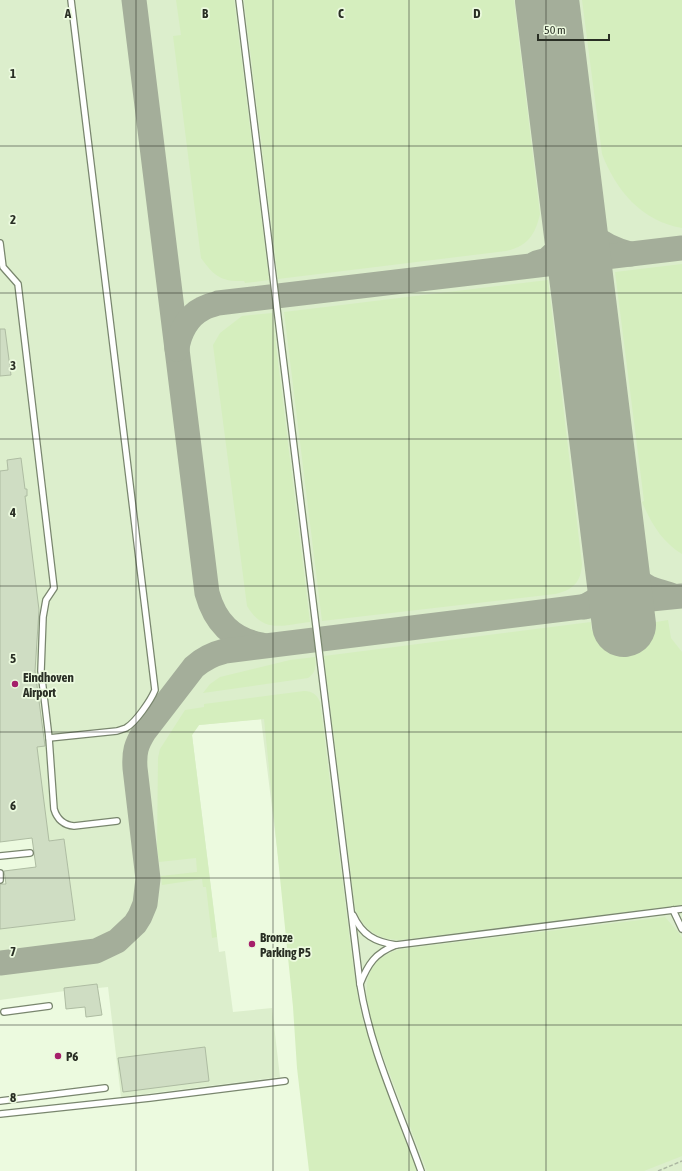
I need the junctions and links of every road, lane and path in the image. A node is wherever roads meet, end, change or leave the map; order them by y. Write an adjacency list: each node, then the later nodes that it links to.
1 (71, 0): 4 (lane)
2 (239, 0): 11 (lane)
3 (0, 243): 4 (lane)
4 (50, 738): 5 (lane)
5 (117, 821)
6 (30, 852): 7 (lane)
7 (0, 856)
8 (0, 873): 9 (lane)
9 (0, 880)
10 (682, 908): 12 (lane)
11 (350, 909): 14 (lane); 15 (lane)
12 (674, 910): 13 (lane); 14 (lane)
13 (682, 929)
14 (396, 945): 15 (lane)
15 (360, 984): 23 (lane)
16 (49, 1006): 17 (lane)
17 (4, 1012)
18 (285, 1081): 21 (lane)
19 (105, 1088): 20 (lane)
20 (0, 1101)
21 (0, 1114)
22 (682, 1161): 24 (path)
23 (421, 1171)
24 (658, 1171)

